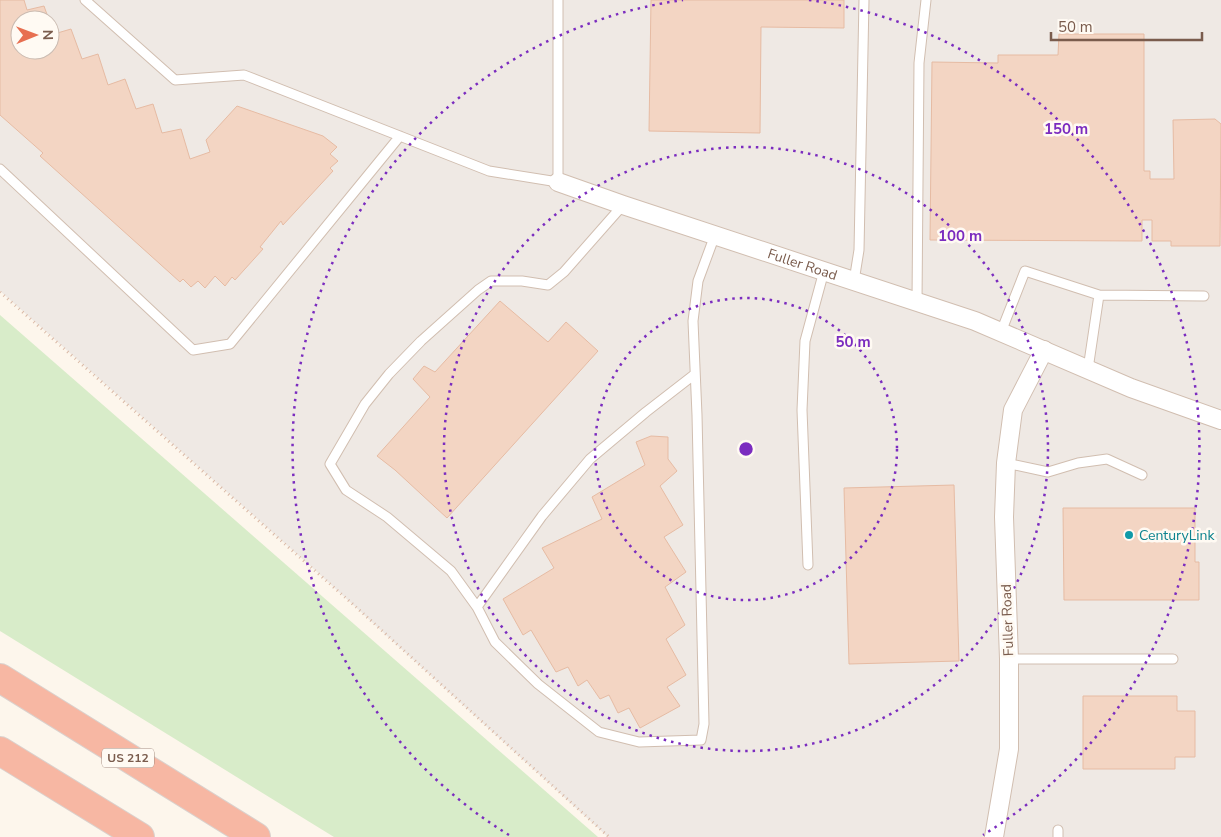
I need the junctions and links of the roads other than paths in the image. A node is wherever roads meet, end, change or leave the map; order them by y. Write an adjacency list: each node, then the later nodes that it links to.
1 (85, 0): 5 (lane)
2 (558, 0): 7 (lane)
3 (864, 0): 11 (lane)
4 (926, 0): 14 (lane)
5 (400, 136): 6 (lane); 7 (lane)
6 (0, 170)
7 (558, 182): 8 (street, Fuller Road)
8 (623, 206): 9 (street, Fuller Road); 23 (lane)
9 (715, 235): 10 (street, Fuller Road); 18 (lane)
10 (824, 272): 11 (street, Fuller Road); 22 (lane)
11 (854, 281): 14 (street, Fuller Road)
12 (1100, 295): 13 (lane); 15 (lane); 17 (lane)
13 (1204, 296)
14 (917, 302): 15 (street, Fuller Road)
15 (1001, 332): 16 (street, Fuller Road)
16 (1044, 350): 17 (street, Fuller Road); 20 (street, Fuller Road)
17 (1088, 369): 19 (street, Fuller Road)
18 (695, 374): 23 (lane); 23 (lane)
19 (1221, 420)
20 (1006, 463): 21 (lane); 24 (street, Fuller Road)
21 (1142, 475)
22 (808, 565)
23 (477, 607)
24 (1009, 659): 25 (lane); 30 (street, Fuller Road)
25 (1173, 659)
26 (0, 678): 29 (highway, US 212)
27 (0, 751): 28 (highway)
28 (140, 837)
29 (256, 837)
30 (994, 837)

